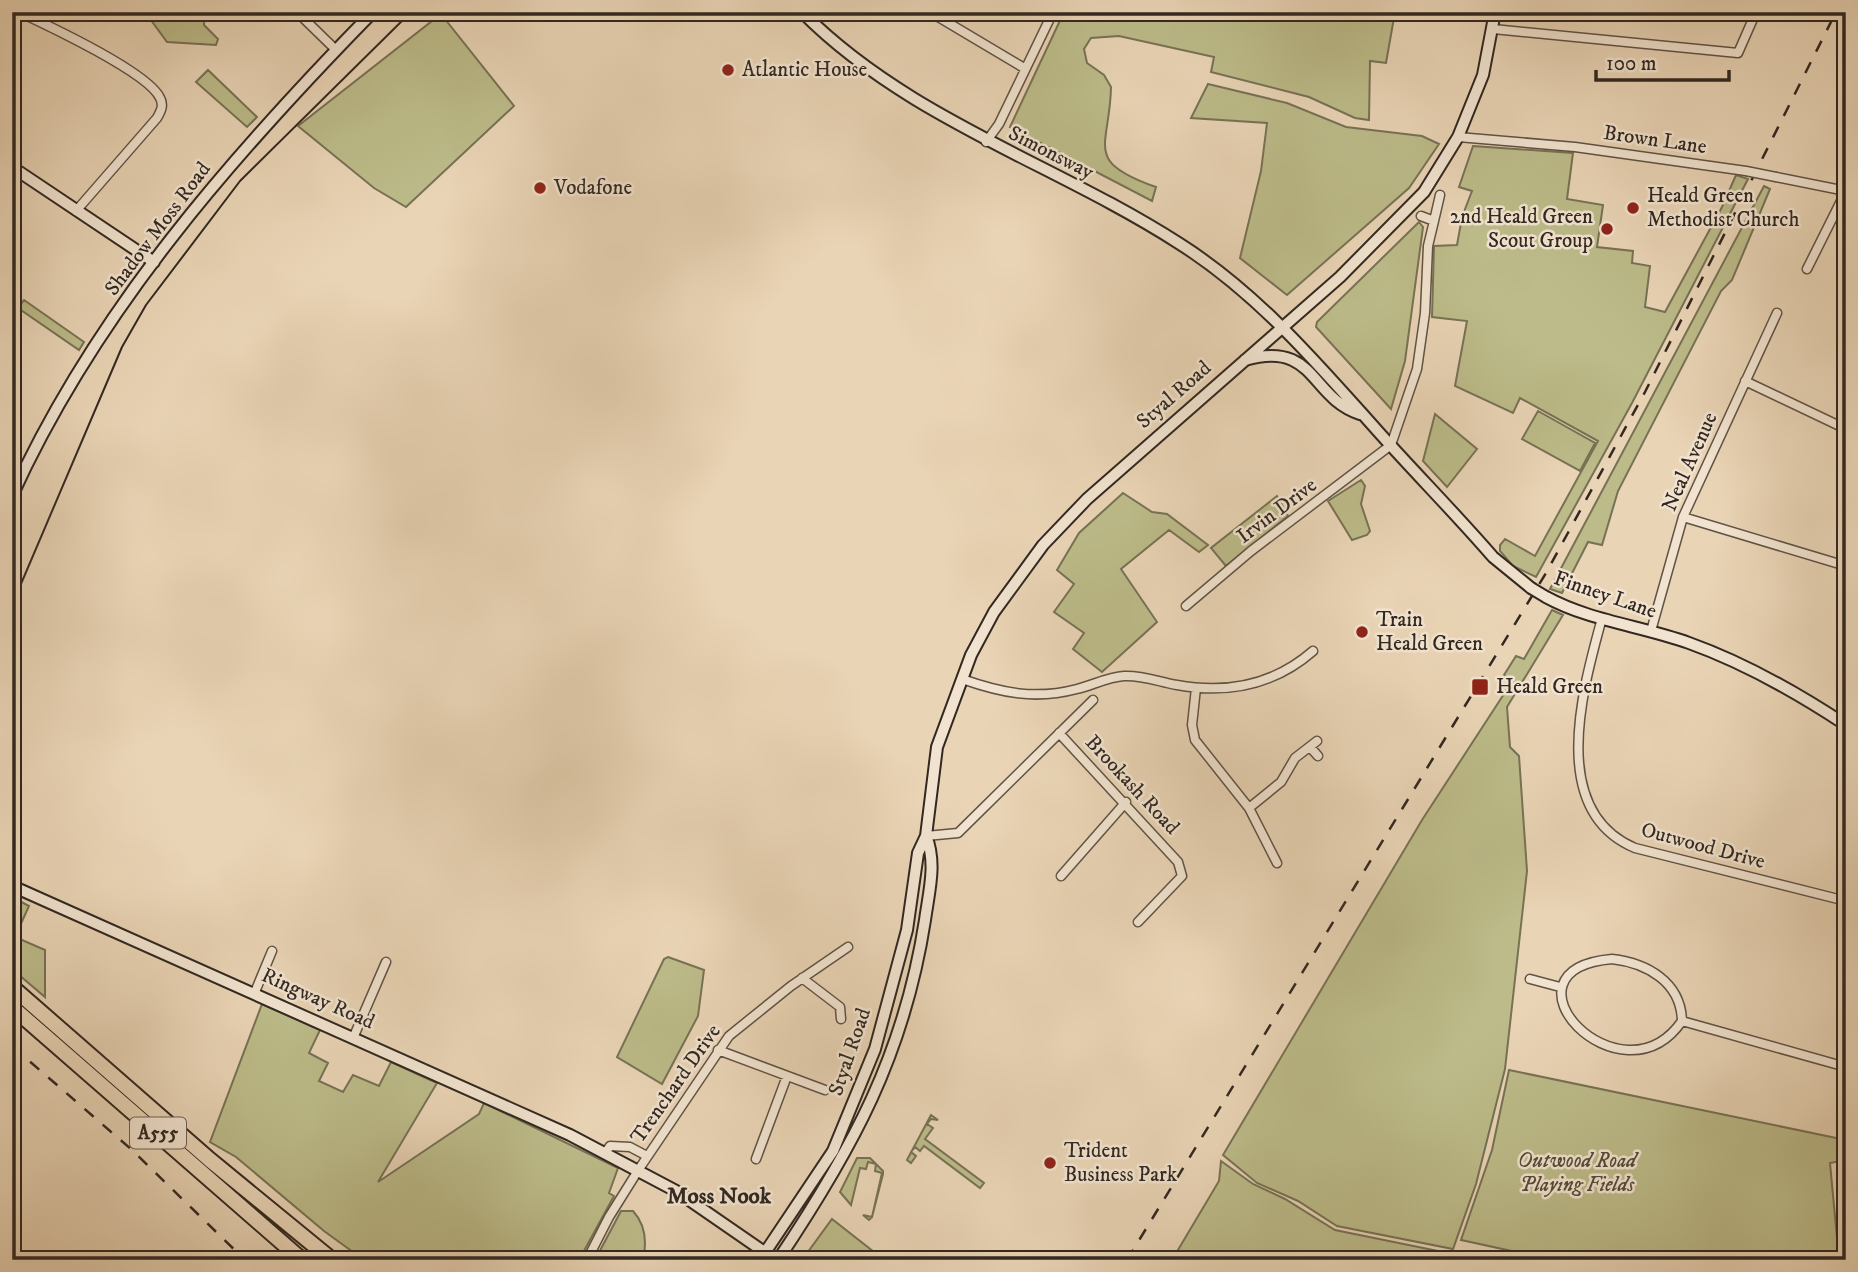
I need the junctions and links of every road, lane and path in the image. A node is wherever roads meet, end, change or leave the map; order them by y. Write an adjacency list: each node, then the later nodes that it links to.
1 (19, 12): 17 (street)
2 (297, 12): 10 (street)
3 (373, 12): 10 (street, Shadow Moss Road)
4 (802, 12): 13 (street, Simonsway)
5 (930, 12): 11 (street)
6 (1053, 12): 11 (street)
7 (1495, 12): 9 (street, Styal Road)
8 (1756, 12): 9 (street)
9 (1493, 29): 12 (street, Styal Road)
10 (336, 50): 20 (street, Shadow Moss Road)
11 (1024, 68): 13 (street)
12 (1458, 137): 15 (street, Brown Lane, bridge); 23 (street, Styal Road)
13 (986, 142): 23 (street, Simonsway)
14 (12, 167): 17 (street)
15 (1846, 191): 21 (street)
16 (1440, 195): 19 (street)
17 (76, 211): 20 (street)
18 (1421, 216): 19 (street)
19 (1434, 220): 28 (street)
20 (154, 262): 29 (street, Shadow Moss Road)
21 (1807, 270)
22 (1777, 313): 25 (street, Neal Avenue)
23 (1283, 326): 24 (street, Styal Road); 26 (street, Finney Lane)
24 (1242, 360): 26 (street, Finney Lane); 36 (street, Styal Road)
25 (1745, 381): 27 (street); 30 (street, Neal Avenue)
26 (1364, 415): 28 (street, Finney Lane)
27 (1846, 429)
28 (1391, 445): 32 (street, Irvin Drive); 33 (street, Finney Lane, bridge)
29 (12, 496)
30 (1683, 517): 31 (street); 34 (street, Neal Avenue)
31 (1846, 566)
32 (1186, 606)
33 (1602, 618): 34 (street, Finney Lane); 48 (street, Outwood Drive)
34 (1651, 631): 39 (street, Finney Lane)
35 (1313, 651): 37 (street)
36 (962, 679): 37 (street); 44 (street, Styal Road)
37 (1196, 688): 43 (street)
38 (1093, 699): 40 (street)
39 (1846, 725)
40 (1059, 733): 42 (street, Brookash Road); 44 (street)
41 (1318, 756): 43 (street)
42 (1126, 802): 46 (street); 49 (street, Brookash Road)
43 (1249, 808): 45 (street)
44 (926, 836): 70 (street, Styal Road); 74 (street, Styal Road)
45 (1277, 863)
46 (1061, 876)
47 (12, 886): 57 (street, Ringway Road)
48 (1846, 901)
49 (1138, 922)
50 (848, 947): 53 (street, Trenchard Drive)
51 (272, 951): 57 (street)
52 (386, 962): 61 (street)
53 (802, 978): 59 (street); 62 (street, Trenchard Drive)
54 (1530, 979): 56 (street)
55 (12, 987): 72 (highway, A555)
56 (1560, 987): 60 (street); 60 (street)
57 (255, 992): 61 (street, Ringway Road)
58 (12, 1007): 71 (highway, A555)
59 (841, 1019)
60 (1682, 1021): 63 (street)
61 (354, 1036): 66 (street, Ringway Road)
62 (718, 1050): 64 (street); 67 (street, Trenchard Drive)
63 (1846, 1067)
64 (788, 1076): 65 (street); 68 (street)
65 (825, 1090)
66 (605, 1153): 67 (street, Ringway Road); 69 (street, Ringway Road)
67 (647, 1156): 69 (street, Trenchard Drive)
68 (755, 1159)
69 (639, 1169): 70 (street, Ringway Road); 73 (street, Trenchard Drive)
70 (763, 1256): 74 (street, Ringway Road)
71 (302, 1260)
72 (332, 1260)
73 (587, 1260)
74 (777, 1260)

